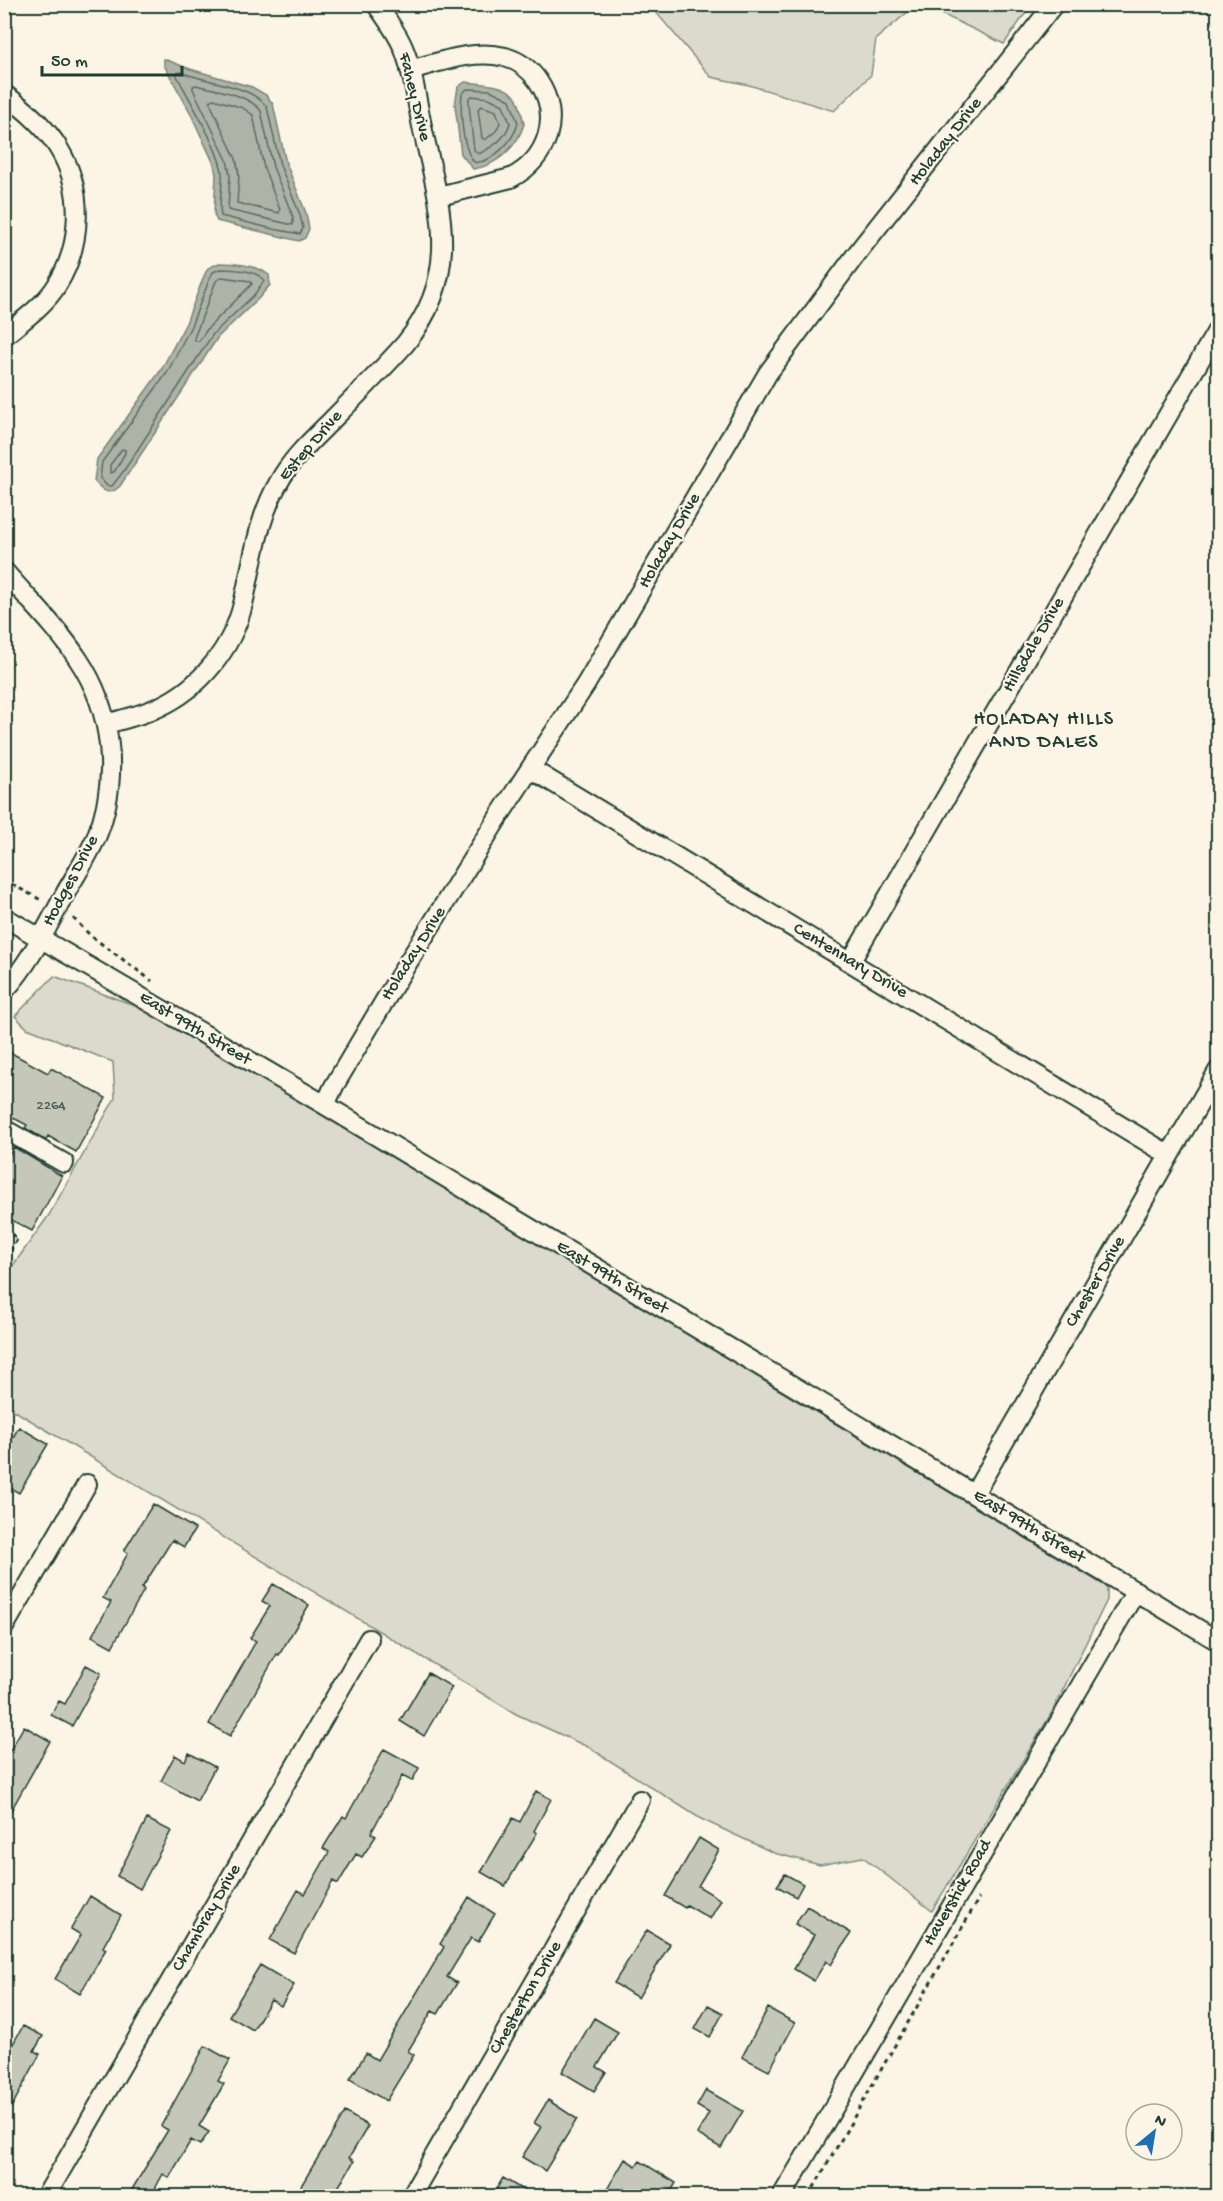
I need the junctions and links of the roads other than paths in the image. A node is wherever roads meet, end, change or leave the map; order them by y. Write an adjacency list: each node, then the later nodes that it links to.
1 (376, 4): 3 (street, Fahey Drive)
2 (1054, 4): 10 (street, Holaday Drive)
3 (410, 70): 5 (street, Fahey Drive); 5 (street)
4 (4, 94): 7 (street)
5 (439, 196): 9 (street, Estep Drive)
6 (1218, 329): 13 (street, Hillsdale Drive)
7 (4, 336)
8 (4, 571): 9 (street, Hodges Drive)
9 (106, 724): 12 (street, Hodges Drive)
10 (531, 769): 13 (street, Centennary Drive); 16 (street, Holaday Drive)
11 (4, 916): 12 (street, East 99th Street)
12 (41, 938): 14 (street, Hodges Drive); 16 (street, East 99th Street)
13 (851, 962): 18 (street, Centennary Drive)
14 (4, 991)
15 (1218, 1071): 18 (street, Chester Drive)
16 (325, 1105): 21 (street, East 99th Street)
17 (4, 1129): 19 (street)
18 (1169, 1155): 21 (street, Chester Drive)
19 (64, 1163)
20 (87, 1484): 23 (street)
21 (974, 1494): 22 (street, East 99th Street)
22 (1136, 1591): 25 (street, East 99th Street); 29 (street, Haverstick Road)
23 (4, 1627)
24 (369, 1639): 27 (street, Chambray Drive)
25 (1218, 1641)
26 (640, 1800): 28 (street, Chesterton Drive)
27 (46, 2196)
28 (411, 2196)
29 (782, 2196)

